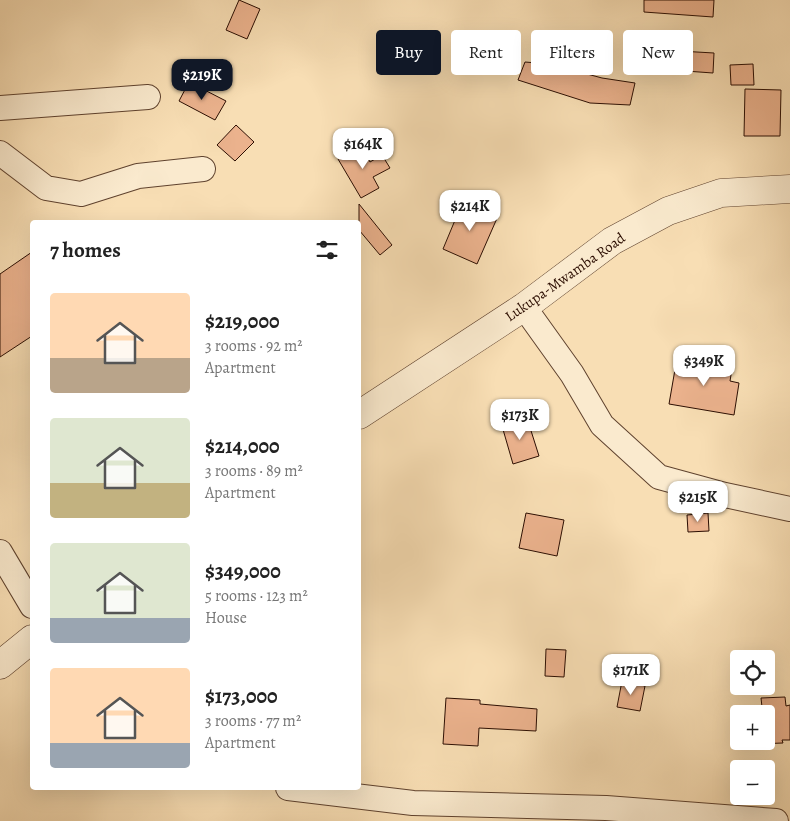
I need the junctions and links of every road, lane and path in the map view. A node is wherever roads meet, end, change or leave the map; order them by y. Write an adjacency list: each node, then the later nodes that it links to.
1 (148, 97): 2 (street)
2 (0, 108)
3 (0, 153): 4 (street)
4 (203, 169)
5 (790, 189): 6 (street, Lukupa-Mwamba Road)
6 (524, 307): 7 (street, Lukupa-Mwamba Road); 8 (street)
7 (361, 414)
8 (790, 509)
9 (0, 552): 10 (street)
10 (30, 603)
11 (30, 645): 12 (street)
12 (0, 665)
13 (298, 790): 14 (street)
14 (412, 812): 15 (street)
15 (776, 821)

